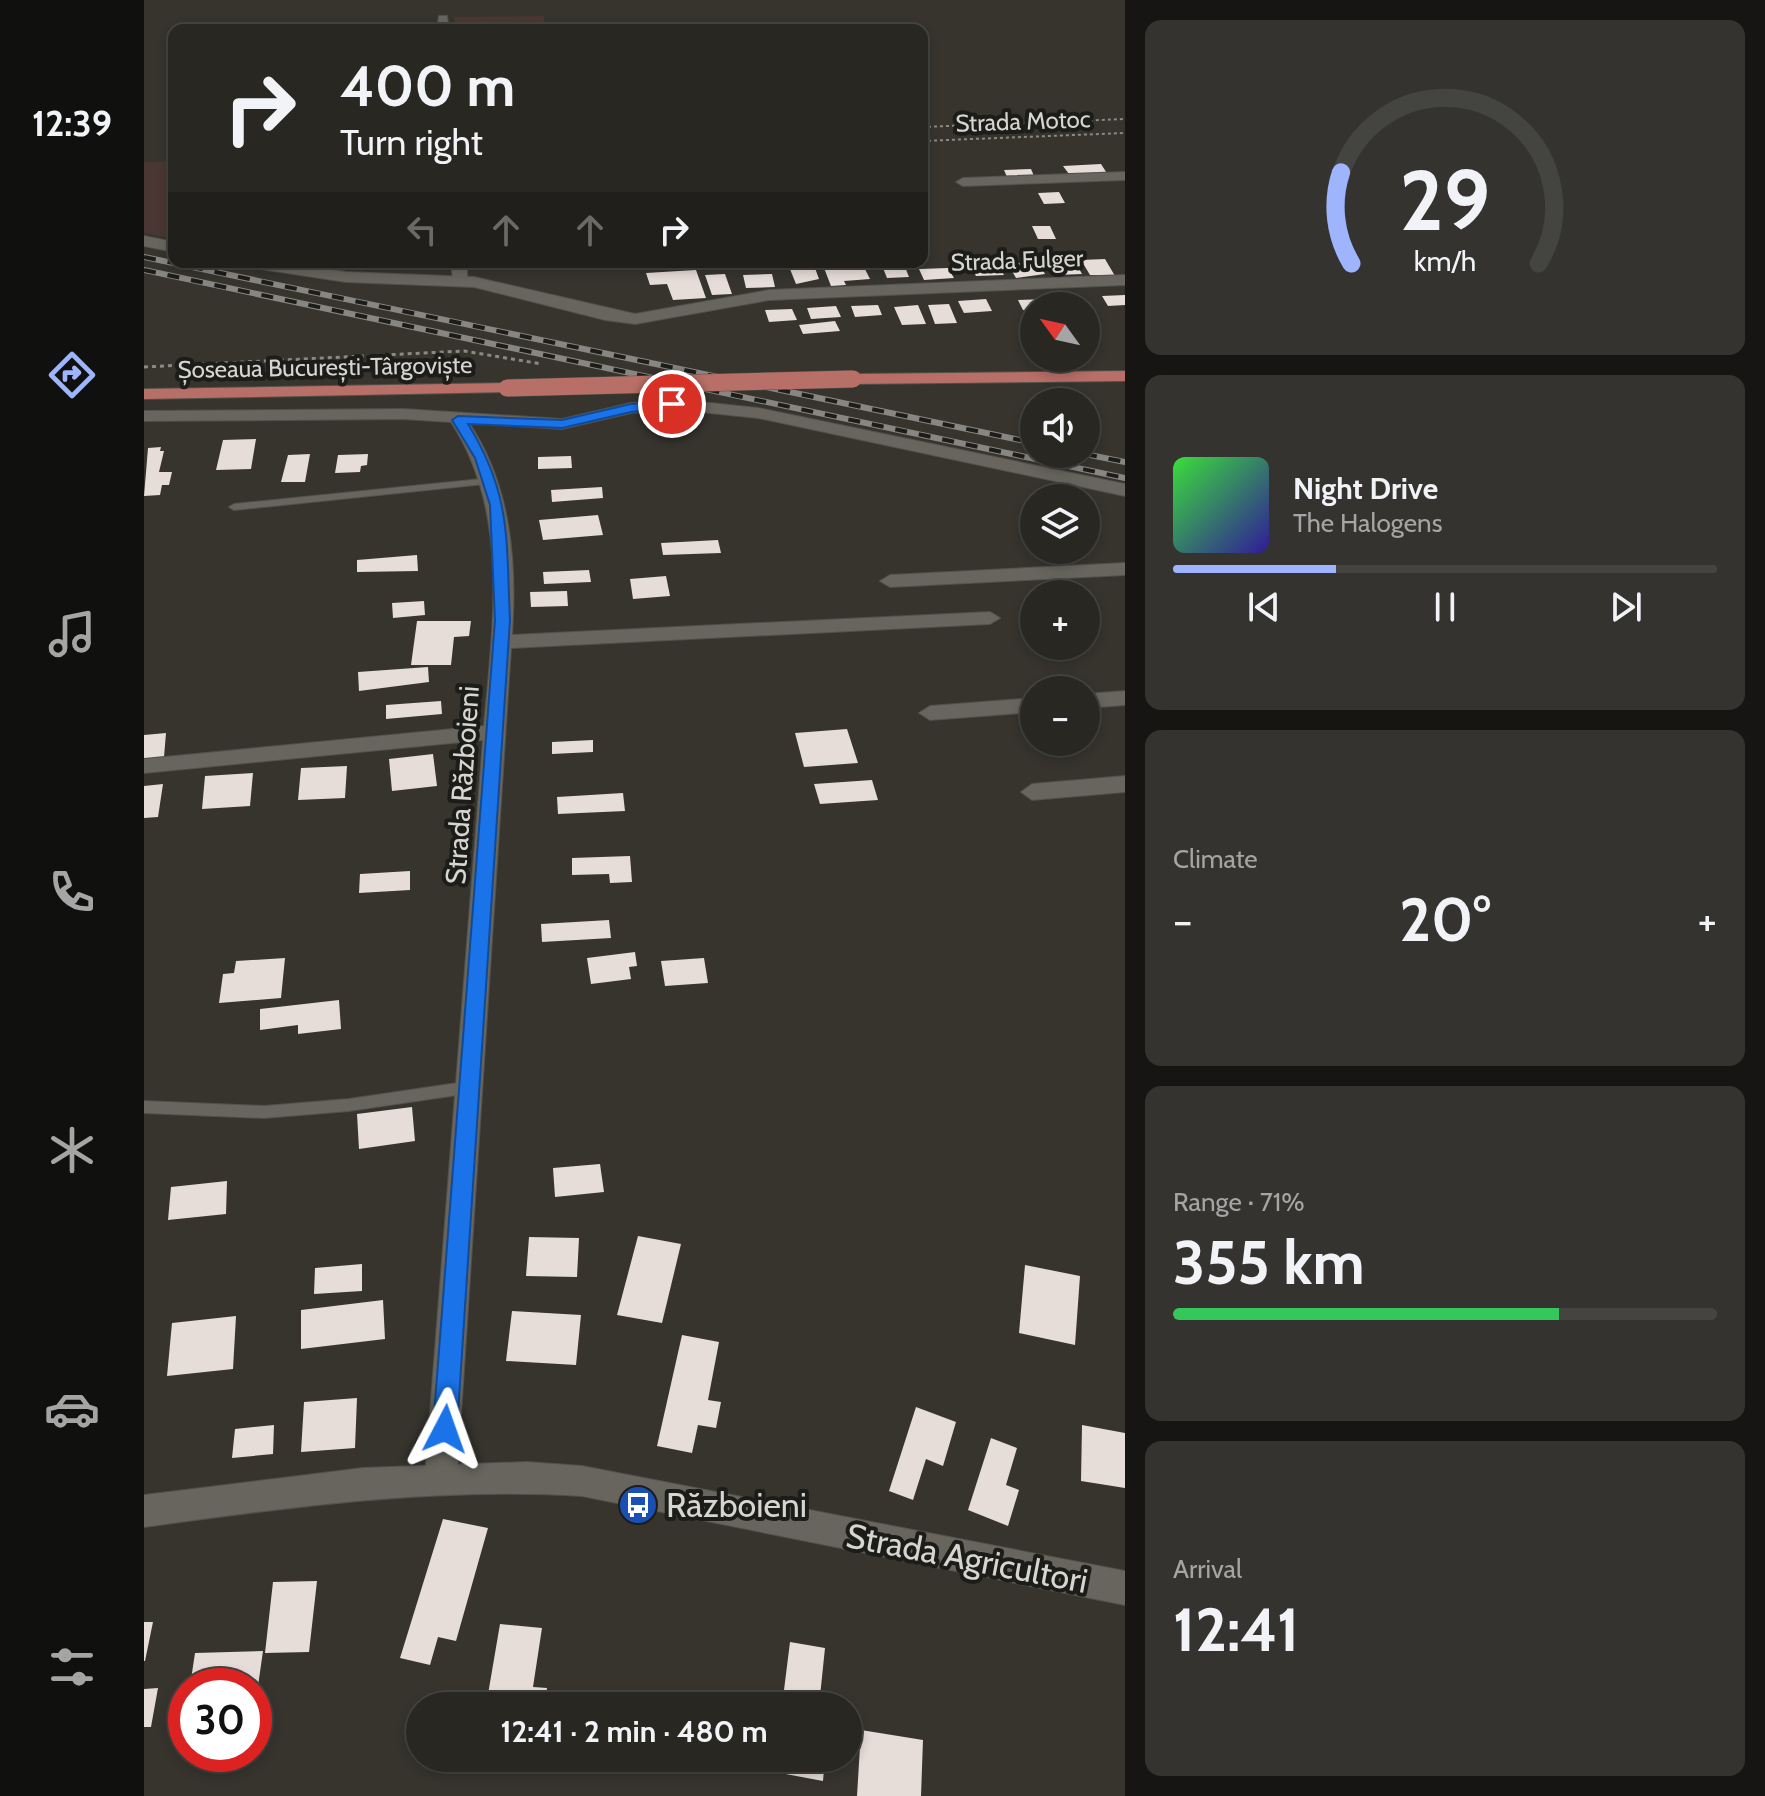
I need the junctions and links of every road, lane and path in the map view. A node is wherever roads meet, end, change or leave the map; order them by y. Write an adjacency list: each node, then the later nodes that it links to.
1 (1125, 119): 2 (path)
2 (928, 127)
3 (1125, 133): 4 (path, Strada Motoc)
4 (928, 141)
5 (1125, 176): 6 (street)
6 (963, 182)
7 (144, 241): 8 (street)
8 (168, 246)
9 (287, 268): 12 (street, Strada Fulger)
10 (460, 268): 12 (street)
11 (1125, 280): 12 (street, Strada Fulger)
12 (461, 281)
13 (546, 365): 14 (path)
14 (144, 367)
15 (1125, 376): 16 (main road, Șoseaua București-Târgoviște, bridge)
16 (144, 394)
17 (144, 416): 18 (street)
18 (458, 420): 19 (street, Strada Războieni); 20 (street)
19 (491, 481): 21 (lane); 25 (street, Strada Războieni)
20 (1125, 490)
21 (234, 507)
22 (1125, 569): 23 (street)
23 (890, 581)
24 (990, 618): 25 (street)
25 (502, 642): 30 (street, Strada Războieni)
26 (1125, 698): 27 (street)
27 (1100, 700)
28 (1020, 706): 29 (street)
29 (930, 713)
30 (496, 732): 31 (street); 34 (street, Strada Războieni)
31 (144, 766)
32 (1125, 784): 33 (street)
33 (1032, 792)
34 (471, 1087): 35 (lane); 36 (street, Strada Războieni)
35 (144, 1107)
36 (441, 1476): 37 (street, Strada Agricultori); 38 (street, Strada Agricultori)
37 (144, 1511)
38 (1125, 1588)

